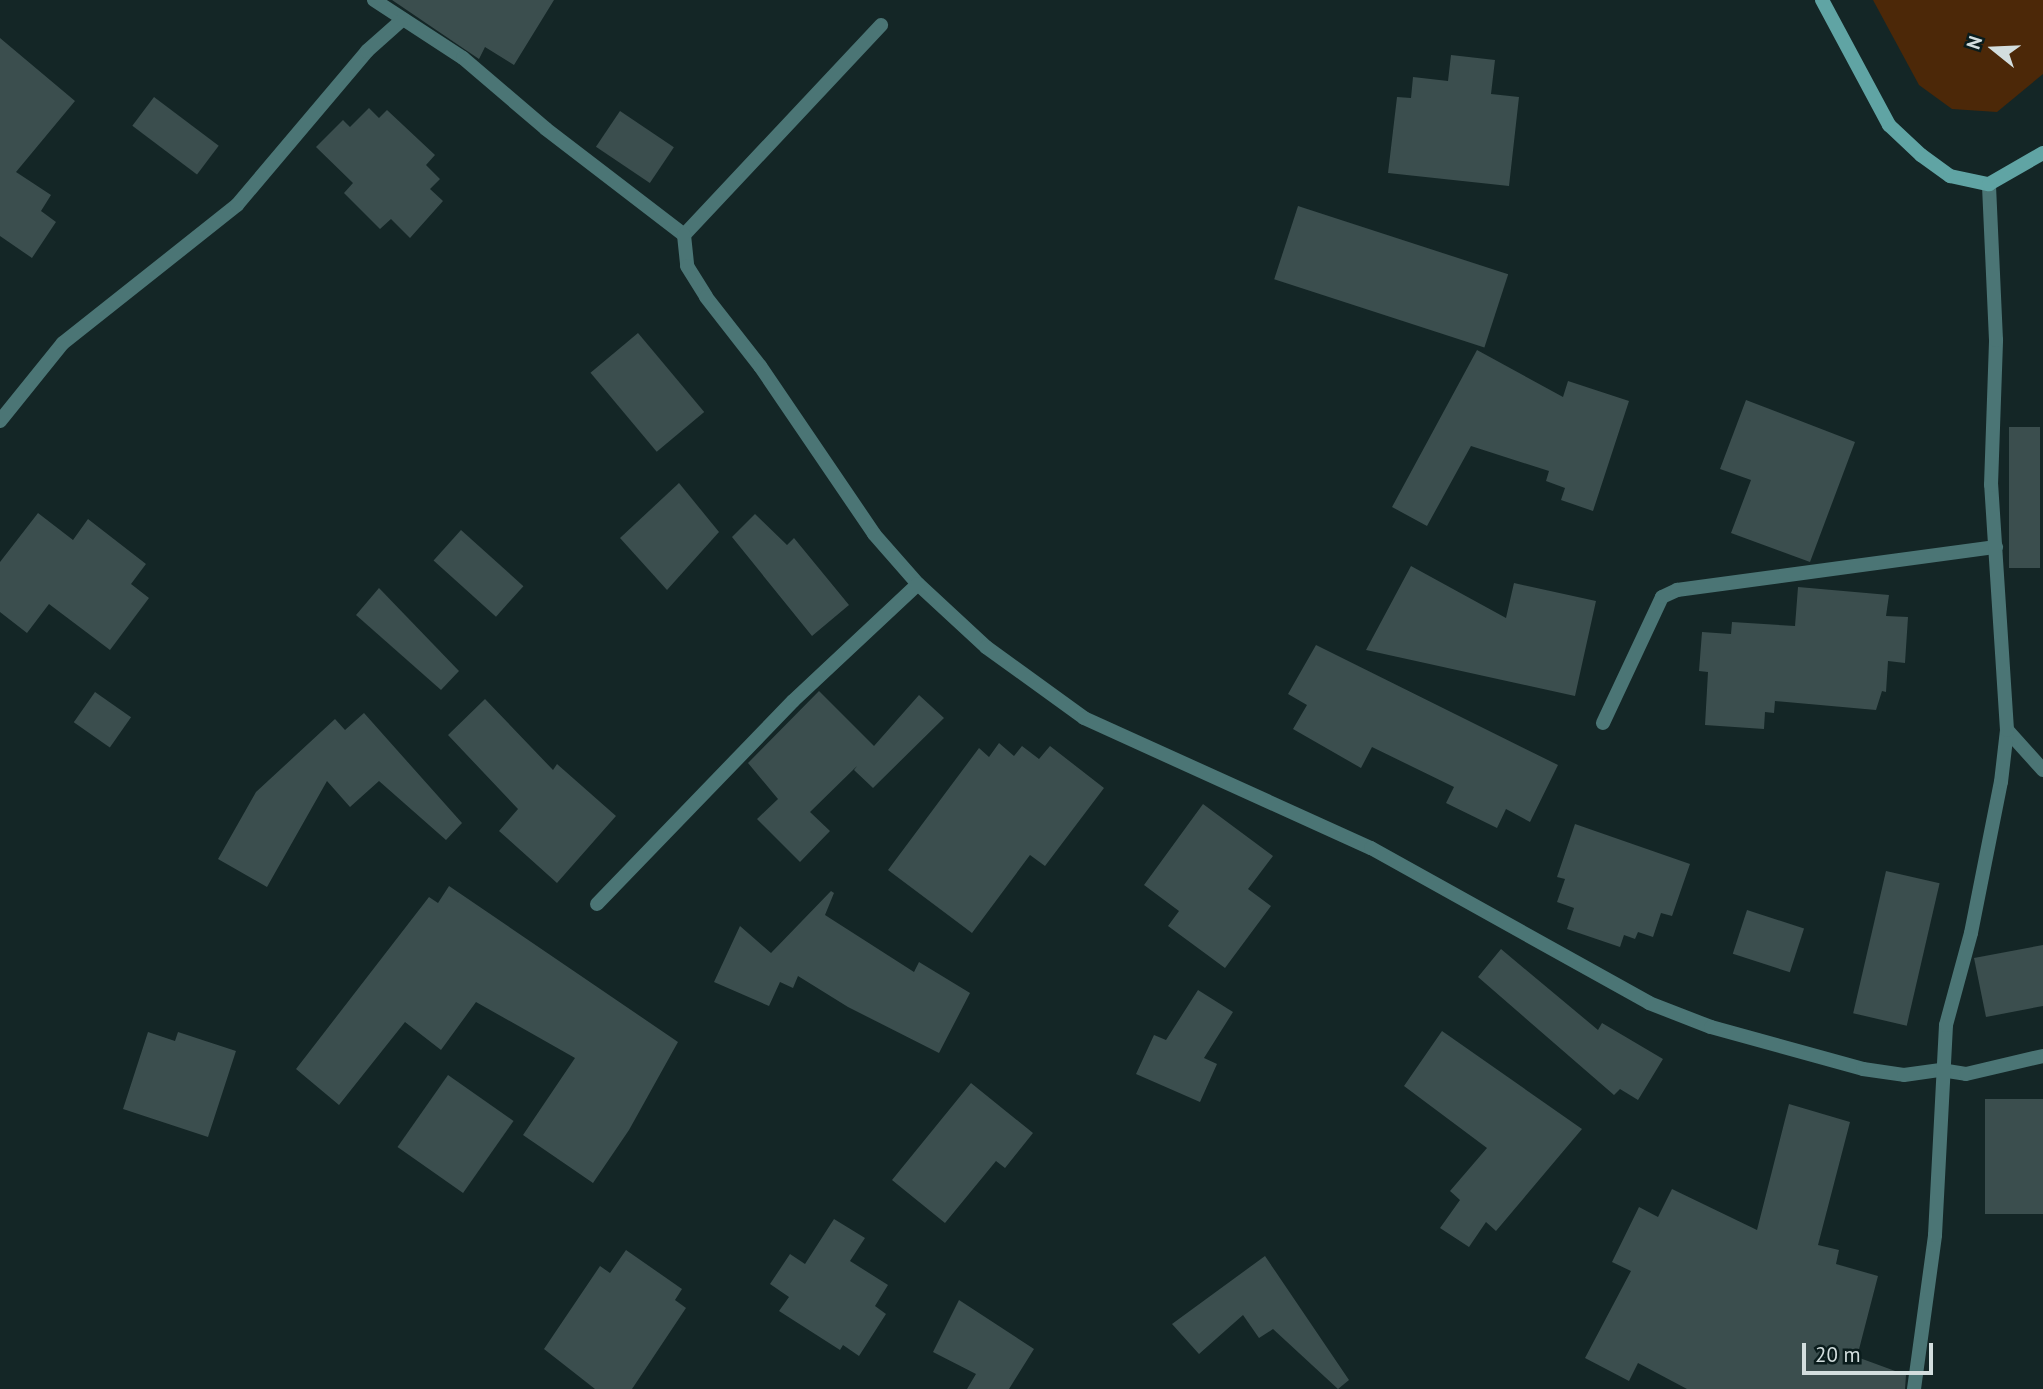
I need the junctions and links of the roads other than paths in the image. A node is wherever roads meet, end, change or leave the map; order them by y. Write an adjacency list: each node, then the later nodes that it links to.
1 (373, 0): 3 (street)
2 (1822, 0): 6 (street)
3 (403, 19): 7 (street); 8 (street)
4 (881, 24): 7 (street)
5 (2043, 153): 6 (street)
6 (1989, 184): 9 (street)
7 (684, 235): 10 (street)
8 (0, 421)
9 (1996, 547): 11 (street); 12 (street)
10 (918, 584): 14 (street); 16 (street)
11 (1603, 723)
12 (2007, 730): 13 (street); 16 (street)
13 (2043, 770)
14 (597, 904)
15 (2043, 1056): 16 (street)
16 (1941, 1070): 17 (street)
17 (1914, 1389)

